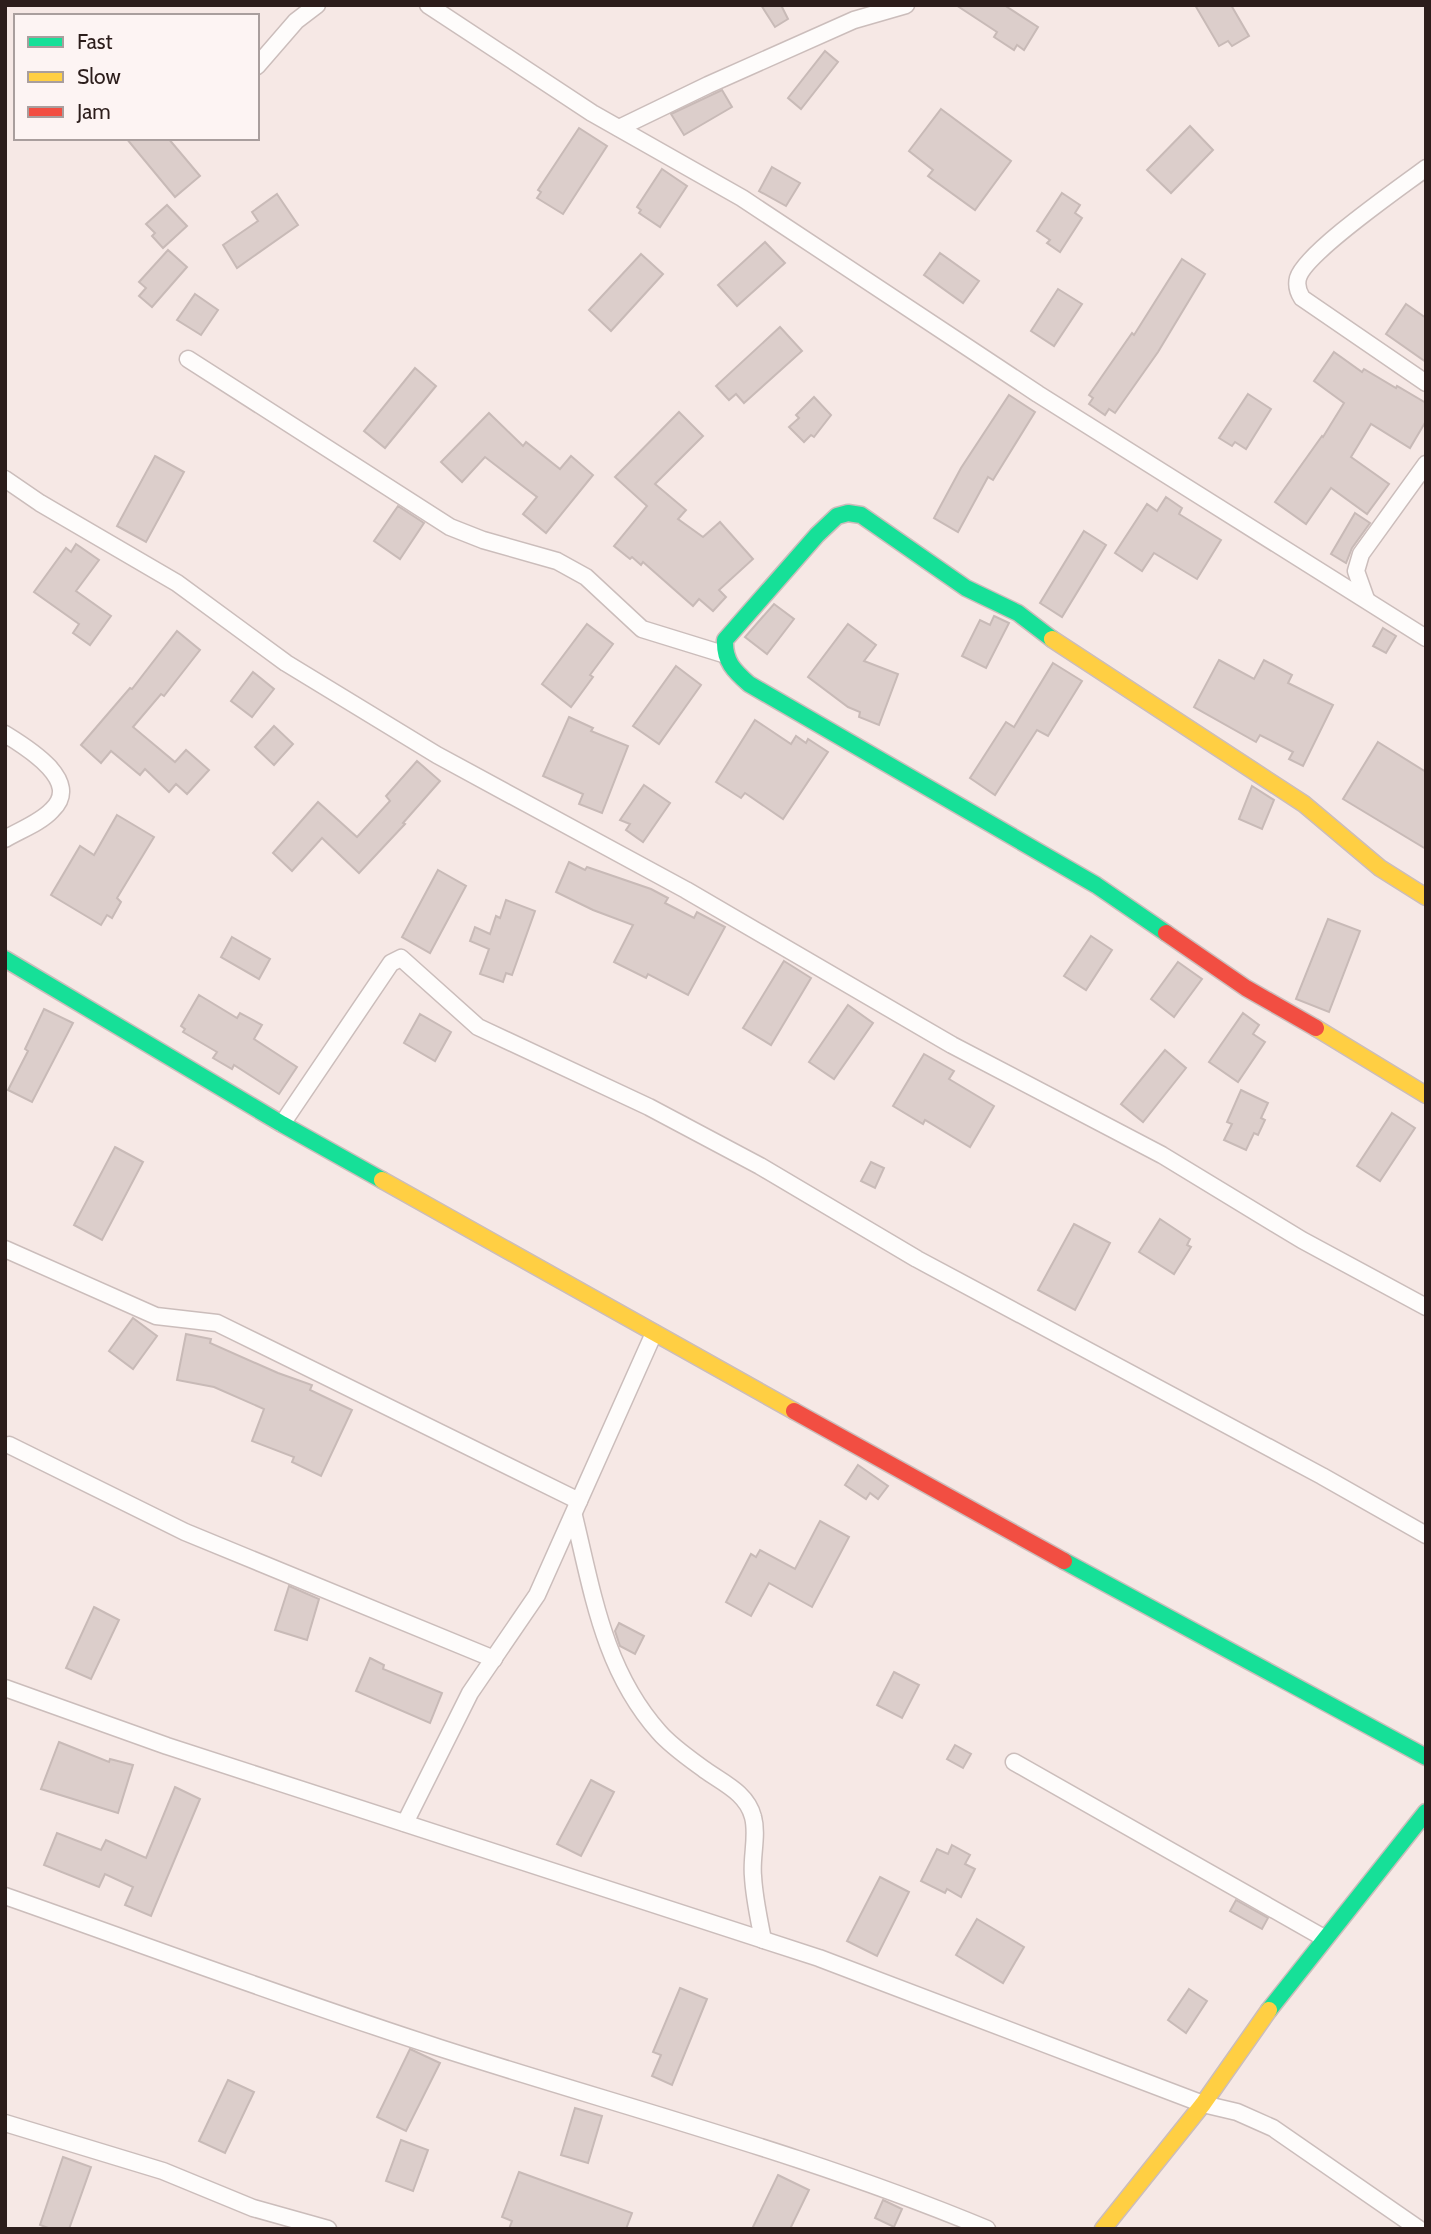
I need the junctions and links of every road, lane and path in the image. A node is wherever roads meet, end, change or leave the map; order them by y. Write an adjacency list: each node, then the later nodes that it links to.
1 (317, 5): 4 (street)
2 (428, 5): 5 (street)
3 (906, 5): 5 (street)
4 (259, 64)
5 (619, 128): 11 (street)
6 (1426, 168): 8 (street)
7 (188, 359): 13 (street)
8 (1426, 383)
9 (1426, 464): 11 (street)
10 (5, 478): 21 (street)
11 (1366, 599): 12 (street)
12 (1426, 638)
13 (723, 654): 16 (street); 18 (street)
14 (5, 734): 15 (street)
15 (5, 839)
16 (1426, 897)
17 (5, 959): 19 (street)
18 (1426, 1095)
19 (282, 1124): 22 (street); 25 (street)
20 (5, 1249): 24 (street)
21 (1426, 1307)
22 (654, 1333): 24 (street); 28 (street)
23 (9, 1445): 26 (street)
24 (577, 1508): 26 (street); 34 (street)
25 (1426, 1535)
26 (494, 1659): 31 (street)
27 (5, 1688): 31 (street)
28 (1426, 1757)
29 (1014, 1762): 33 (street)
30 (1426, 1812): 33 (street)
31 (405, 1823): 34 (street)
32 (5, 1896): 38 (street)
33 (1324, 1938): 35 (street)
34 (763, 1940): 35 (street)
35 (1203, 2104): 39 (street); 40 (street)
36 (5, 2123): 37 (street)
37 (328, 2229)
38 (988, 2229)
39 (1103, 2229)
40 (1419, 2229)

